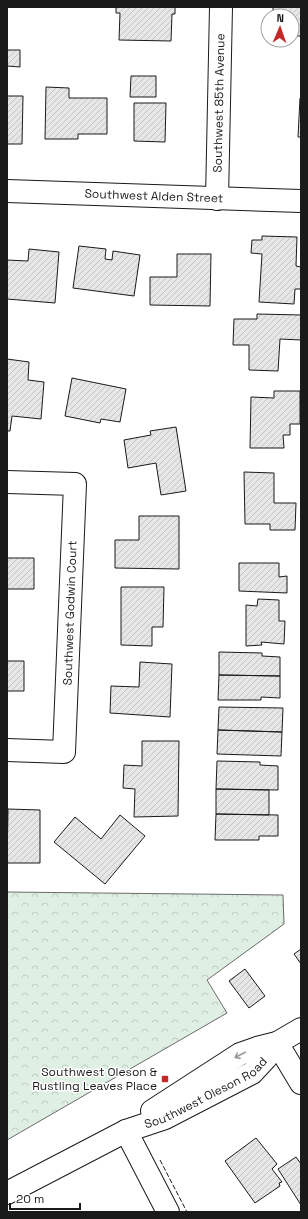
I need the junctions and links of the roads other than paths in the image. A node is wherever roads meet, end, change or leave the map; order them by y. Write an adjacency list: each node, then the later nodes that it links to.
1 (221, 7): 3 (street, Southwest 85th Avenue)
2 (7, 191): 3 (street, Southwest Alden Street)
3 (217, 199): 4 (street, Southwest Alden Street)
4 (301, 201)
5 (7, 482): 6 (street, Southwest Godwin Court)
6 (7, 750)
7 (301, 1029): 8 (street, Southwest Oleson Road)
8 (277, 1043): 9 (street); 10 (street, Southwest Oleson Road)
9 (301, 1083)
10 (126, 1131): 11 (street, Southwest Oleson Road); 12 (street)
11 (7, 1193)
12 (168, 1212)

